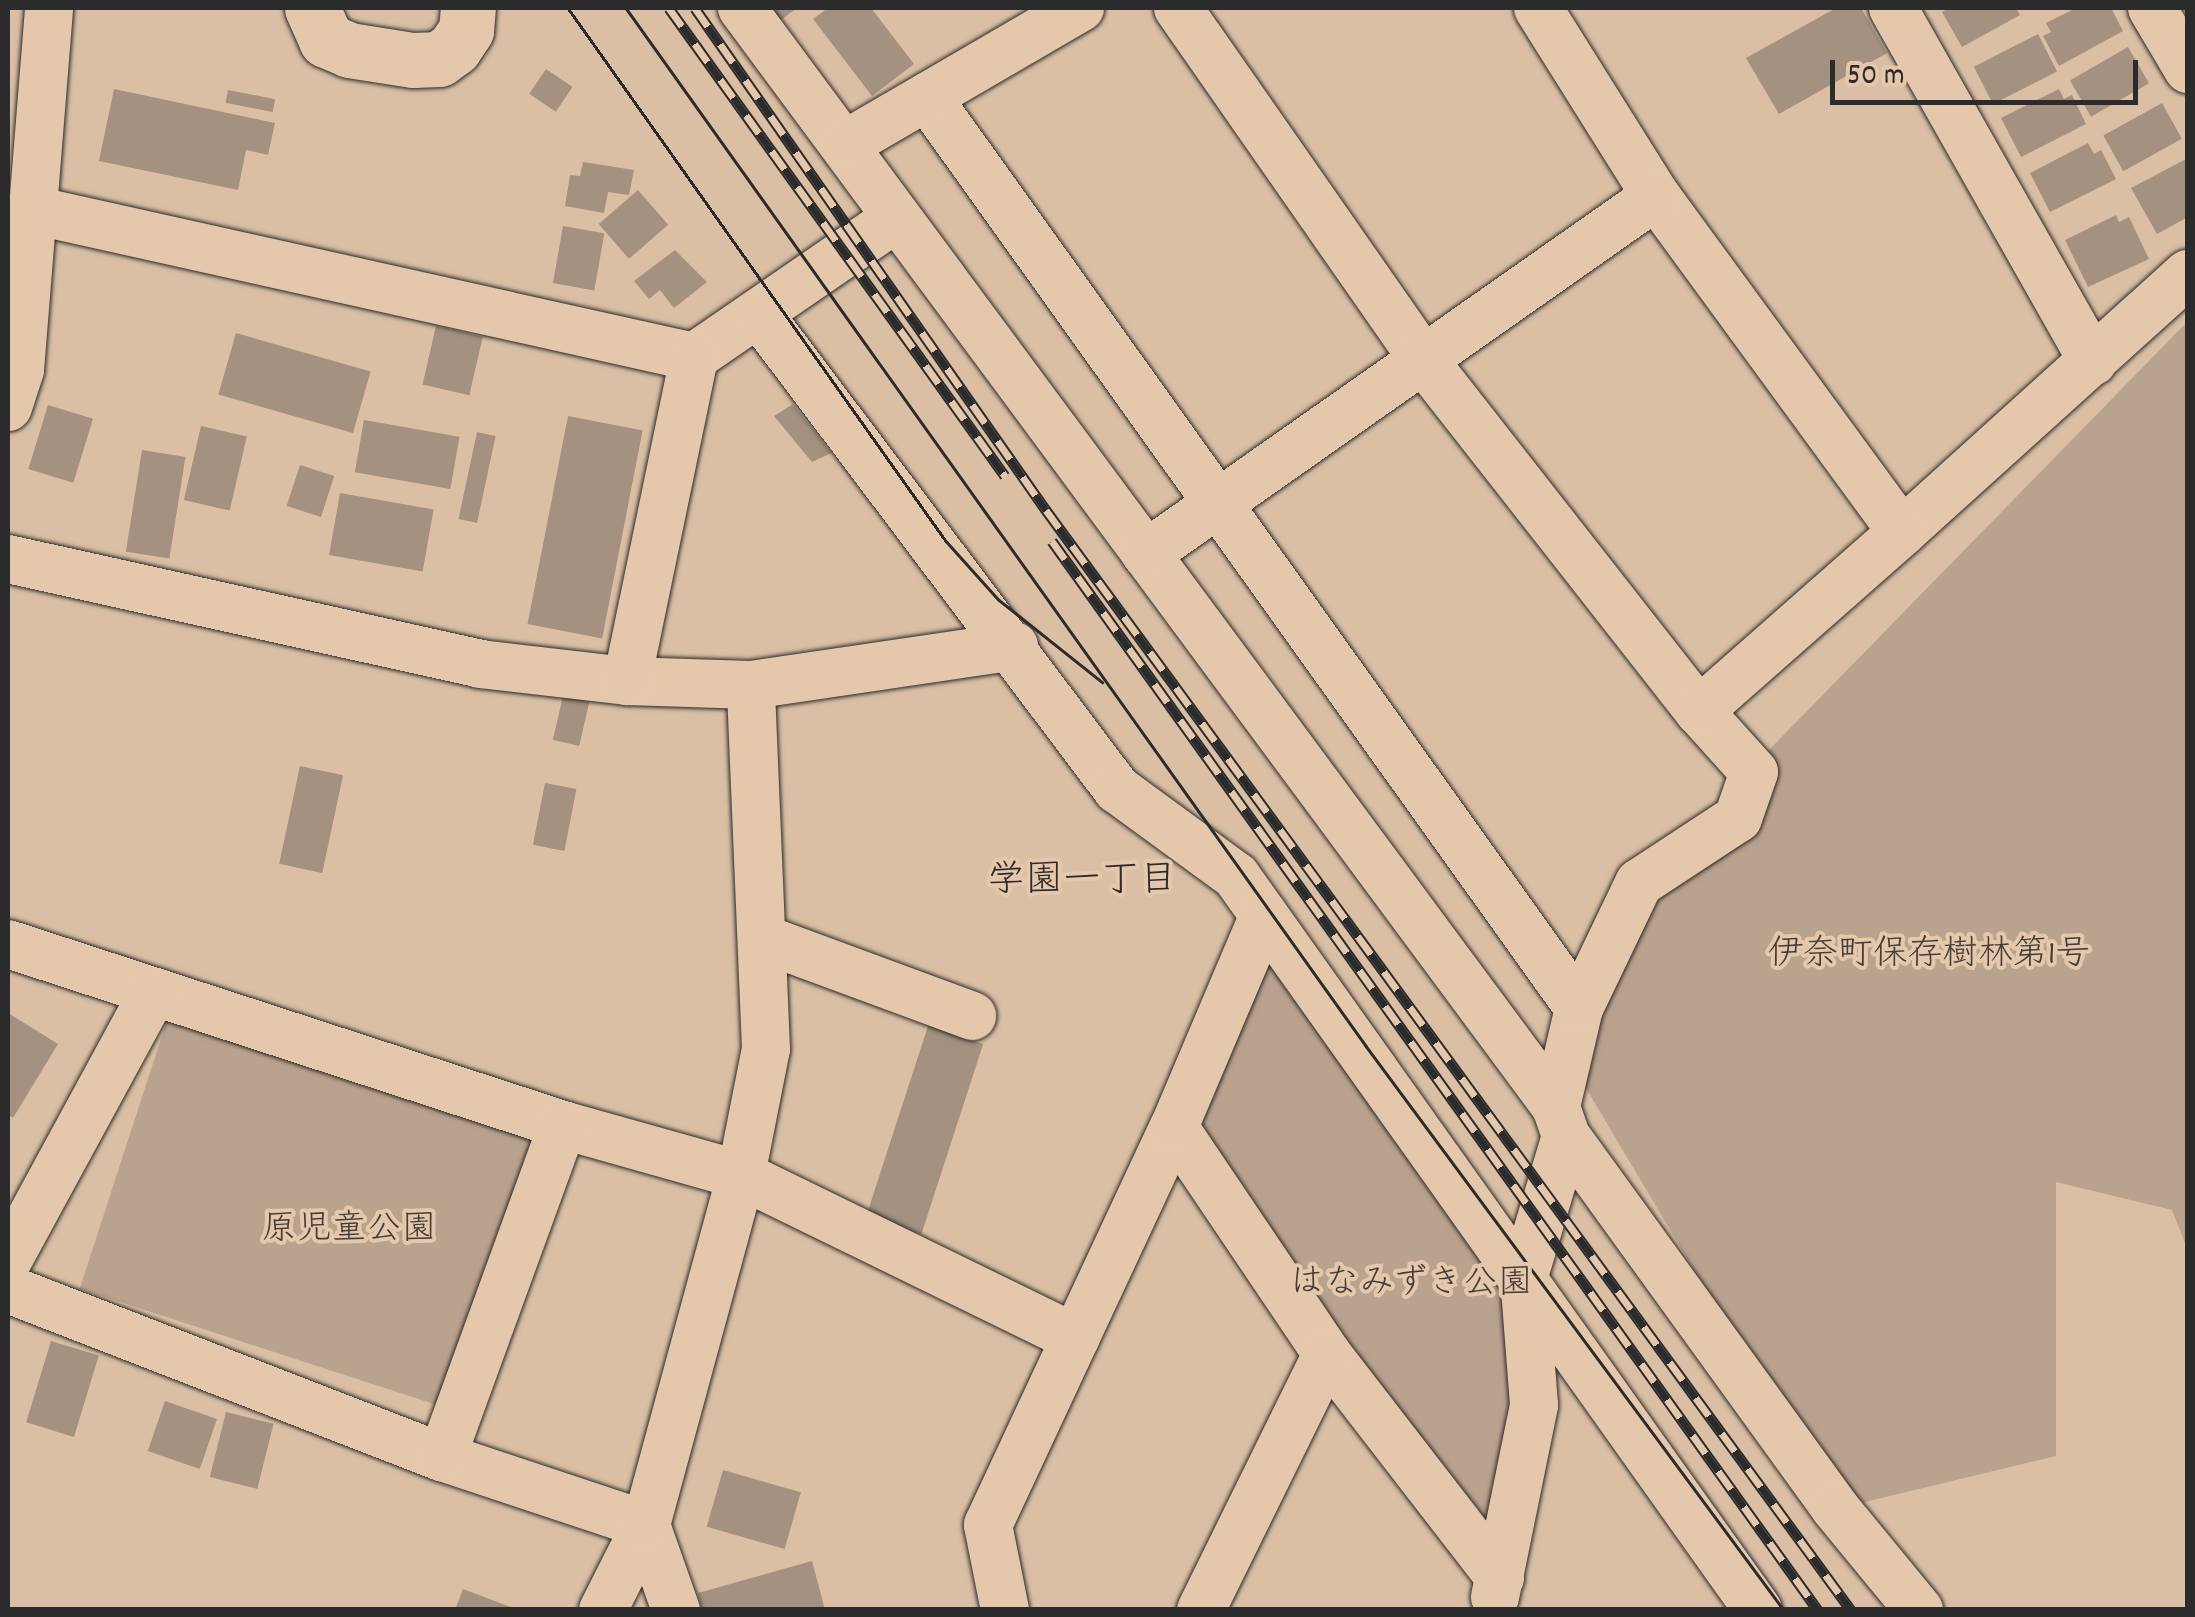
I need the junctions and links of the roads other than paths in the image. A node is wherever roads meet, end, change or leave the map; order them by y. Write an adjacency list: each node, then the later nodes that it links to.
1 (49, 8): 11 (street)
2 (312, 8): 3 (street)
3 (468, 8)
4 (742, 8): 13 (street)
5 (1080, 8): 12 (street)
6 (1178, 8): 20 (street)
7 (1538, 8): 14 (street)
8 (1893, 8): 21 (street)
9 (2152, 8): 10 (street)
10 (2185, 60)
11 (25, 64): 15 (street)
12 (927, 97): 13 (street); 23 (street)
13 (846, 144): 16 (street)
14 (1656, 196): 20 (street); 24 (street)
15 (33, 210): 19 (street); 22 (street)
16 (895, 220): 18 (street); 25 (street)
17 (2188, 274): 21 (street)
18 (759, 314): 19 (street); 27 (street)
19 (694, 357): 28 (street)
20 (1422, 358): 23 (street); 30 (street)
21 (2093, 361): 24 (street)
22 (8, 407)
23 (1217, 504): 25 (street); 35 (street)
24 (1902, 532): 30 (street)
25 (1146, 554): 37 (street)
26 (8, 559): 28 (street)
27 (1014, 646): 29 (street); 31 (street)
28 (627, 682): 29 (street)
29 (750, 684): 32 (street)
30 (1699, 711): 35 (street)
31 (1264, 915): 39 (street); 42 (street)
32 (764, 939): 36 (street); 40 (street)
33 (8, 944): 34 (street)
34 (152, 994): 38 (street); 41 (street)
35 (1579, 1008): 37 (street)
36 (972, 1016)
37 (1561, 1122): 42 (street); 54 (street)
38 (563, 1124): 40 (street); 46 (street)
39 (1174, 1127): 44 (street); 45 (street)
40 (740, 1175): 44 (street); 47 (street)
41 (8, 1260)
42 (1524, 1276): 48 (street); 53 (street)
43 (8, 1289): 46 (street)
44 (1076, 1338): 51 (street)
45 (1327, 1354): 48 (street); 52 (street)
46 (442, 1457): 47 (street)
47 (646, 1524): 49 (street); 50 (street)
48 (1496, 1594)
49 (602, 1610)
50 (676, 1610)
51 (1005, 1610)
52 (1201, 1610)
53 (1758, 1610)
54 (1919, 1610)

